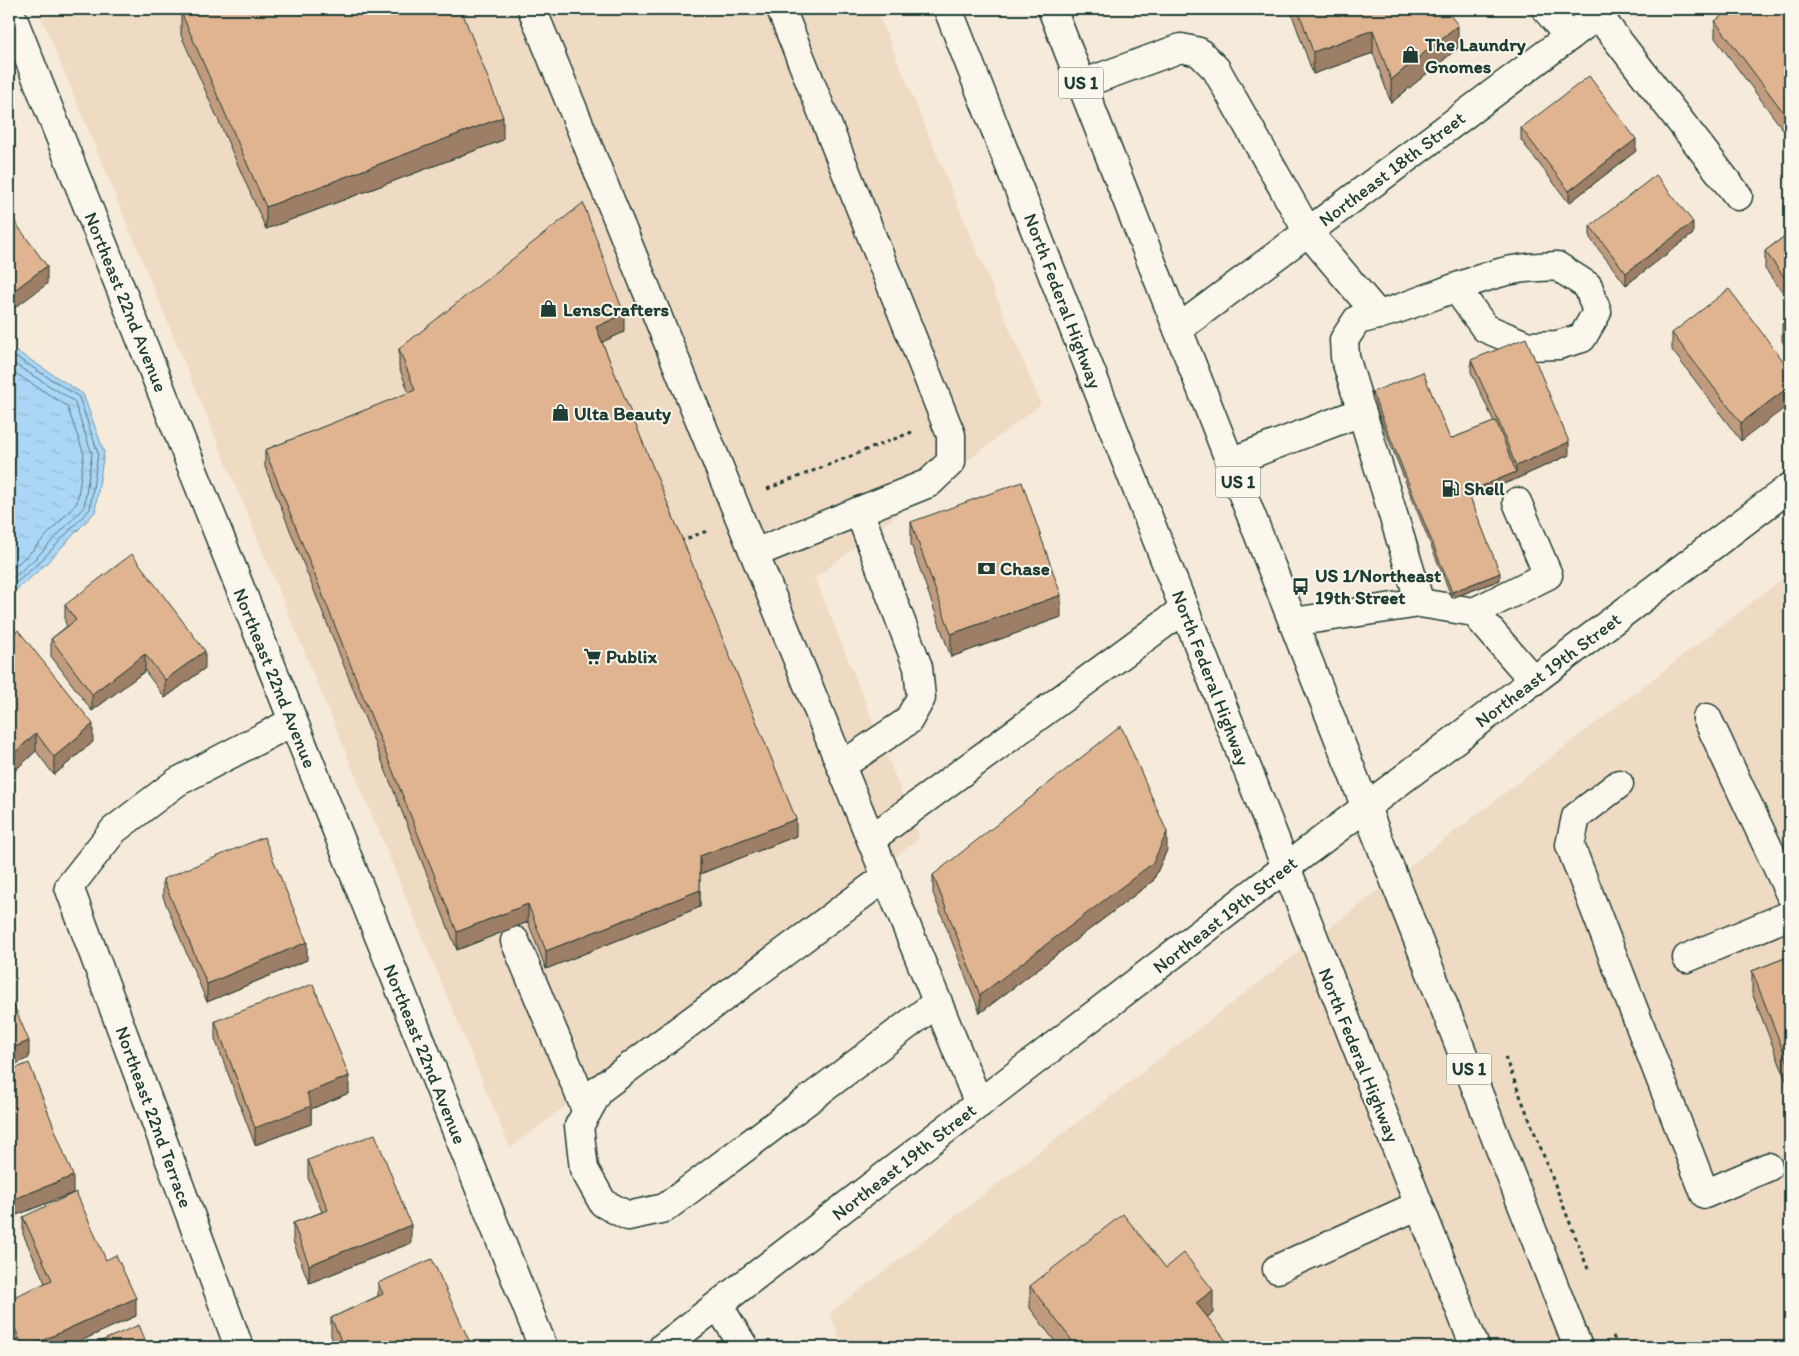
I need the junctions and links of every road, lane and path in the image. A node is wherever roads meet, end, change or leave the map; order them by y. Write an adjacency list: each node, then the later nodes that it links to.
1 (532, 9): 20 (street)
2 (781, 9): 16 (street)
3 (948, 9): 25 (street, North Federal Highway)
4 (1052, 9): 9 (street, US 1)
5 (1546, 9): 8 (street)
6 (1602, 12): 8 (street, Northeast 18th Street); 10 (street)
7 (11, 18): 30 (street, Northeast 22nd Avenue)
8 (1569, 37): 11 (street, Northeast 18th Street)
9 (1082, 84): 11 (street); 14 (street, US 1)
10 (1738, 196)
11 (1308, 232): 13 (street); 14 (street, Northeast 18th Street)
12 (1456, 288): 12 (street); 13 (street)
13 (1378, 315): 15 (street)
14 (1178, 329): 17 (street, US 1)
15 (1361, 412): 17 (street); 24 (street)
16 (945, 419): 20 (path); 21 (street)
17 (1230, 462): 27 (street, US 1)
18 (1790, 488): 28 (street, Northeast 19th Street)
19 (1517, 502): 26 (street)
20 (736, 509): 22 (path); 23 (street)
21 (859, 511): 23 (street); 31 (street)
22 (677, 542)
23 (755, 553): 31 (street)
24 (1420, 603): 26 (street); 27 (street)
25 (1184, 609): 34 (street); 35 (street, North Federal Highway)
26 (1474, 612): 28 (street)
27 (1293, 622): 33 (street, US 1)
28 (1534, 681): 33 (street, Northeast 19th Street)
29 (1708, 718): 37 (street)
30 (292, 722): 48 (street, Northeast 22nd Terrace); 49 (street, Northeast 22nd Avenue)
31 (841, 766): 34 (street)
32 (1619, 784): 44 (street)
33 (1366, 808): 35 (street, Northeast 19th Street); 53 (street, US 1)
34 (871, 838): 36 (street)
35 (1285, 868): 42 (street, Northeast 19th Street); 45 (street, North Federal Highway)
36 (886, 876): 41 (street); 43 (street)
37 (1790, 894)
38 (1790, 915): 40 (street)
39 (516, 941): 43 (street)
40 (1687, 958)
41 (938, 1002): 42 (street); 43 (street)
42 (979, 1104): 47 (street, Northeast 19th Street)
43 (588, 1112)
44 (1768, 1167)
45 (1419, 1205): 46 (street); 52 (street, North Federal Highway)
46 (1278, 1269)
47 (718, 1305): 50 (street, Northeast 19th Street); 51 (street)
48 (239, 1347)
49 (543, 1347)
50 (663, 1347)
51 (744, 1347)
52 (1475, 1347)
53 (1578, 1347)

